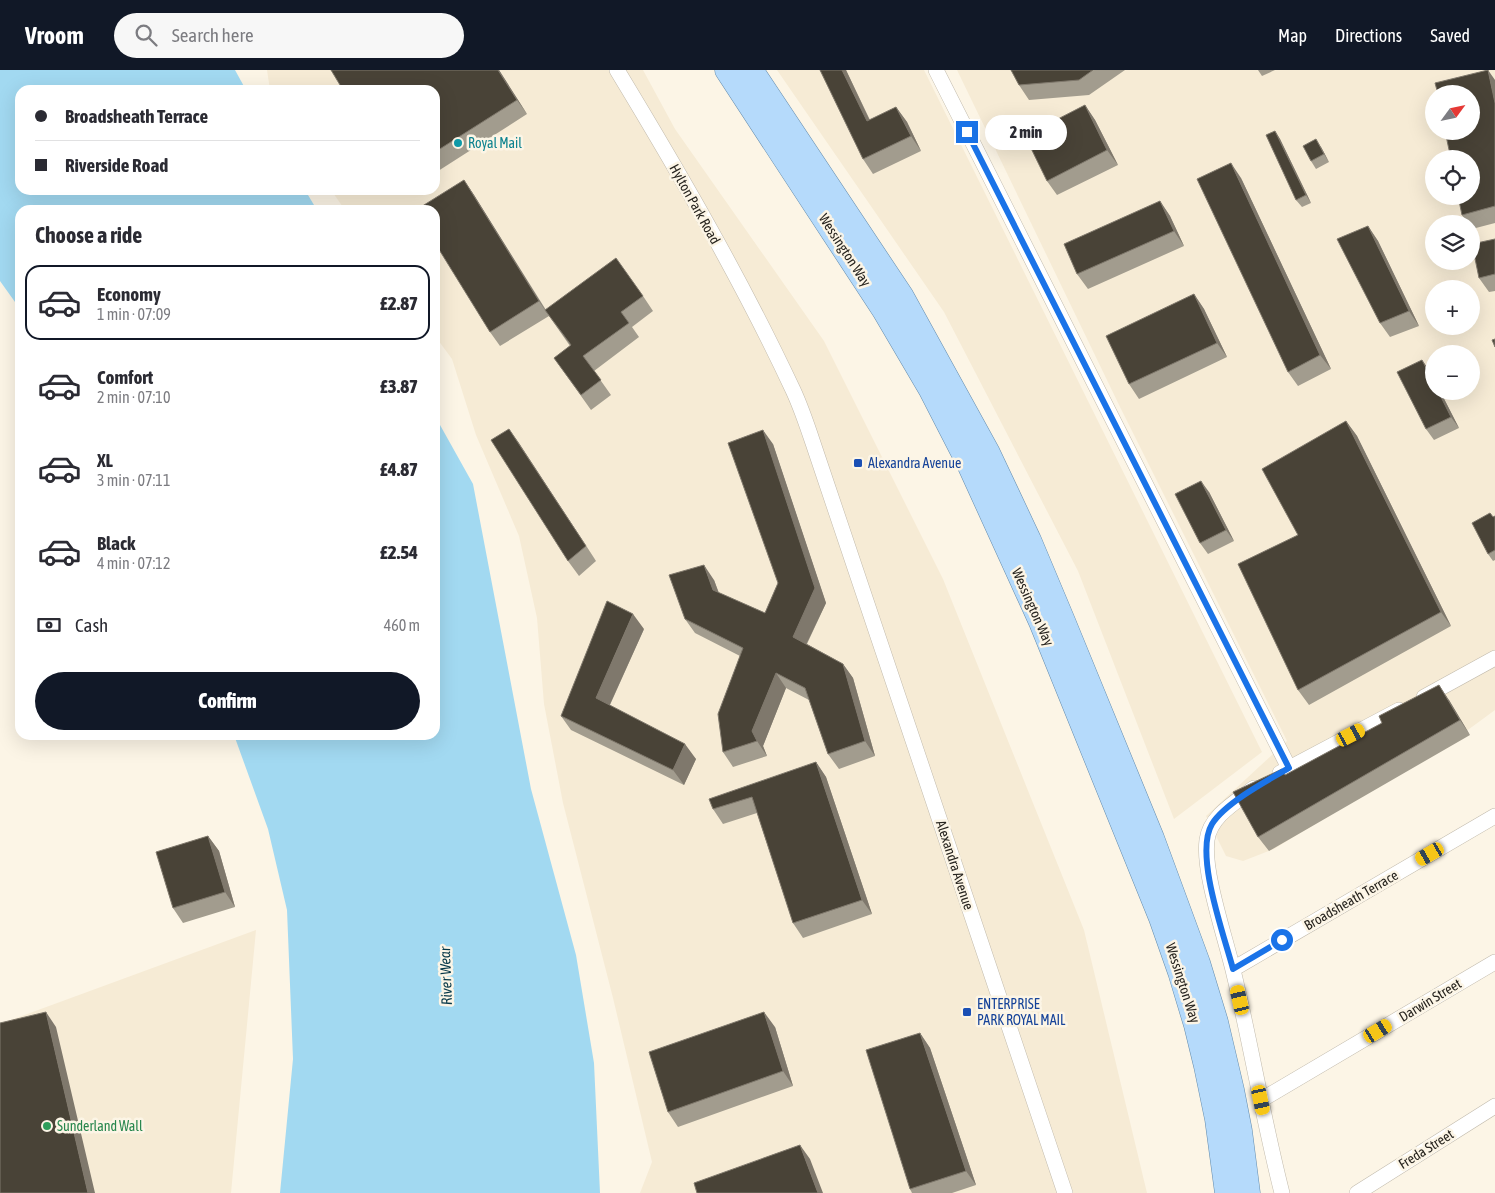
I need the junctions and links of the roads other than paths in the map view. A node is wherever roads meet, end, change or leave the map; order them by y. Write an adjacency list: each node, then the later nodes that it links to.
1 (617, 70): 5 (street, Hylton Park Road)
2 (727, 70): 14 (main road, Wessington Way)
3 (751, 70): 15 (main road, Wessington Way)
4 (936, 70): 7 (street)
5 (768, 341): 13 (street, Alexandra Avenue)
6 (1495, 658): 7 (street)
7 (1289, 768): 10 (street)
8 (1495, 816): 10 (street, Broadsheath Terrace)
9 (1495, 962): 11 (street, Darwin Street)
10 (1233, 969): 11 (street)
11 (1261, 1100): 16 (street)
12 (1495, 1106): 17 (street, Freda Street)
13 (1065, 1193)
14 (1227, 1193)
15 (1248, 1193)
16 (1282, 1193)
17 (1357, 1193)

